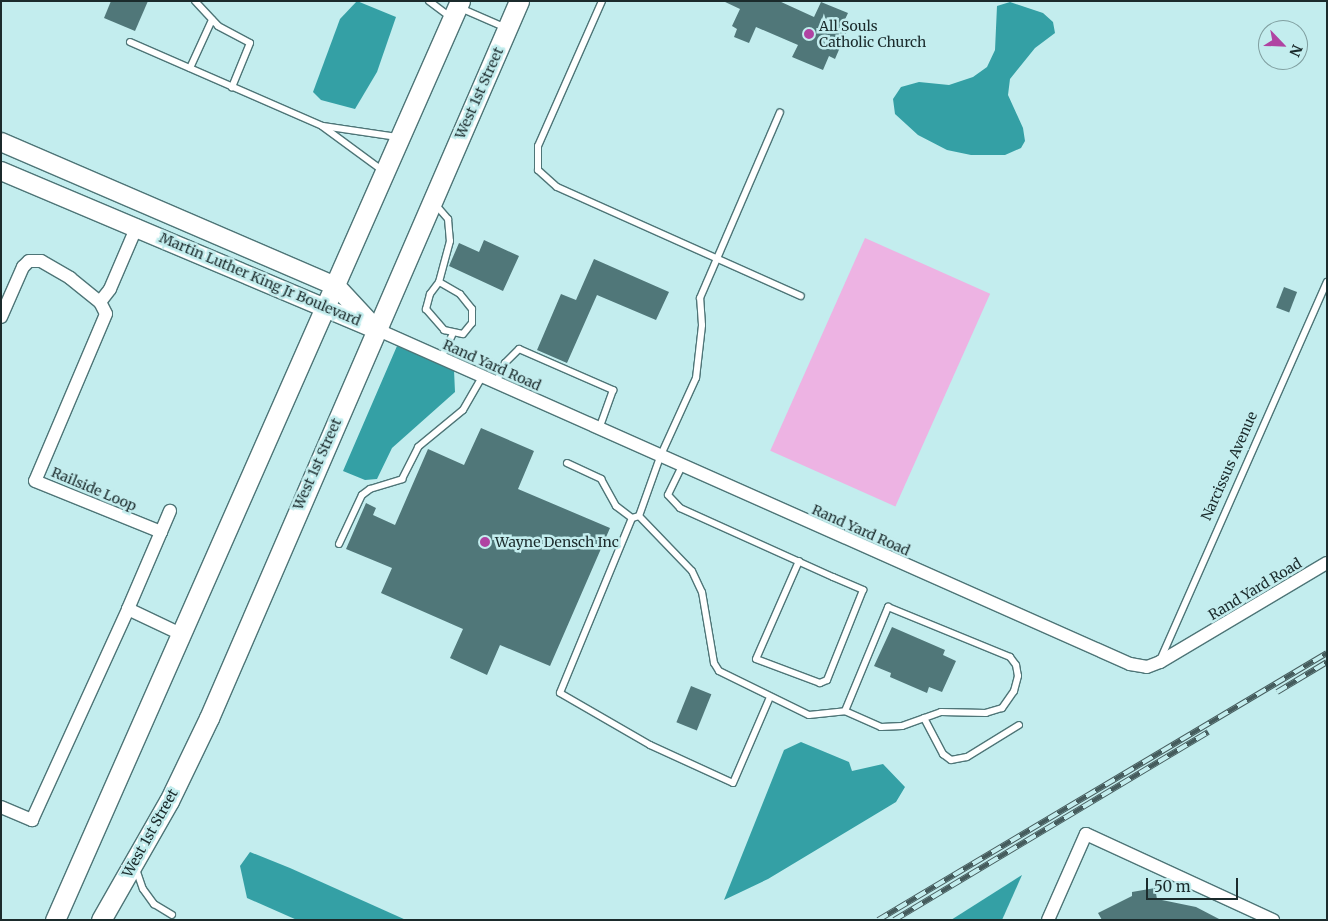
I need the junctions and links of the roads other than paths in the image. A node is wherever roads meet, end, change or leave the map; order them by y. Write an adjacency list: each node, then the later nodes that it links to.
1 (195, 1): 6 (lane)
2 (429, 1): 5 (lane)
3 (519, 1): 7 (main road, West 1st Street)
4 (602, 1): 19 (lane)
5 (456, 9): 7 (lane); 13 (main road)
6 (212, 20): 9 (lane); 10 (lane)
7 (507, 28): 17 (main road, West 1st Street)
8 (130, 42): 9 (lane)
9 (190, 68): 10 (lane)
10 (232, 87): 12 (lane)
11 (780, 112): 19 (lane)
12 (322, 126): 13 (lane); 16 (lane)
13 (401, 136): 16 (main road)
14 (1, 142): 22 (main road, Martin Luther King Jr Boulevard)
15 (1, 171): 18 (main road, Martin Luther King Jr Boulevard)
16 (385, 174): 22 (main road)
17 (432, 201): 20 (lane); 27 (main road, West 1st Street)
18 (137, 226): 24 (street, Railside Loop); 25 (main road, Martin Luther King Jr Boulevard)
19 (716, 258): 23 (lane); 33 (lane)
20 (439, 282): 28 (lane); 28 (lane)
21 (1327, 282): 45 (lane, Narcissus Avenue)
22 (336, 286): 25 (main road); 27 (main road, Martin Luther King Jr Boulevard)
23 (801, 296)
24 (100, 302): 26 (street); 39 (street, Railside Loop)
25 (326, 309): 27 (main road, Martin Luther King Jr Boulevard); 44 (main road)
26 (1, 317)
27 (376, 329): 29 (street, Rand Yard Road); 51 (main road, West 1st Street)
28 (452, 334): 29 (lane)
29 (441, 358): 30 (street, Rand Yard Road)
30 (482, 377): 31 (street, Rand Yard Road); 40 (lane)
31 (496, 383): 32 (street, Rand Yard Road); 32 (lane)
32 (599, 429): 33 (street, Rand Yard Road)
33 (660, 457): 35 (street, Rand Yard Road); 37 (lane)
34 (567, 463): 38 (lane)
35 (682, 466): 41 (lane); 45 (street, Rand Yard Road)
36 (170, 512): 39 (street)
37 (639, 516): 38 (lane); 46 (lane)
38 (632, 518): 46 (lane)
39 (161, 532): 43 (street)
40 (339, 544)
41 (799, 561): 41 (lane)
42 (1327, 563): 45 (street, Rand Yard Road)
43 (128, 609): 44 (street); 50 (street)
44 (183, 635): 53 (main road)
45 (1160, 662)
46 (770, 697): 47 (lane)
47 (845, 711): 48 (lane); 48 (lane)
48 (924, 718): 49 (lane)
49 (1019, 725)
50 (1, 807)
51 (134, 864): 52 (lane); 54 (main road, West 1st Street)
52 (172, 915)
53 (55, 920)
54 (101, 920)
55 (1048, 920): 56 (street)
56 (1273, 920)

